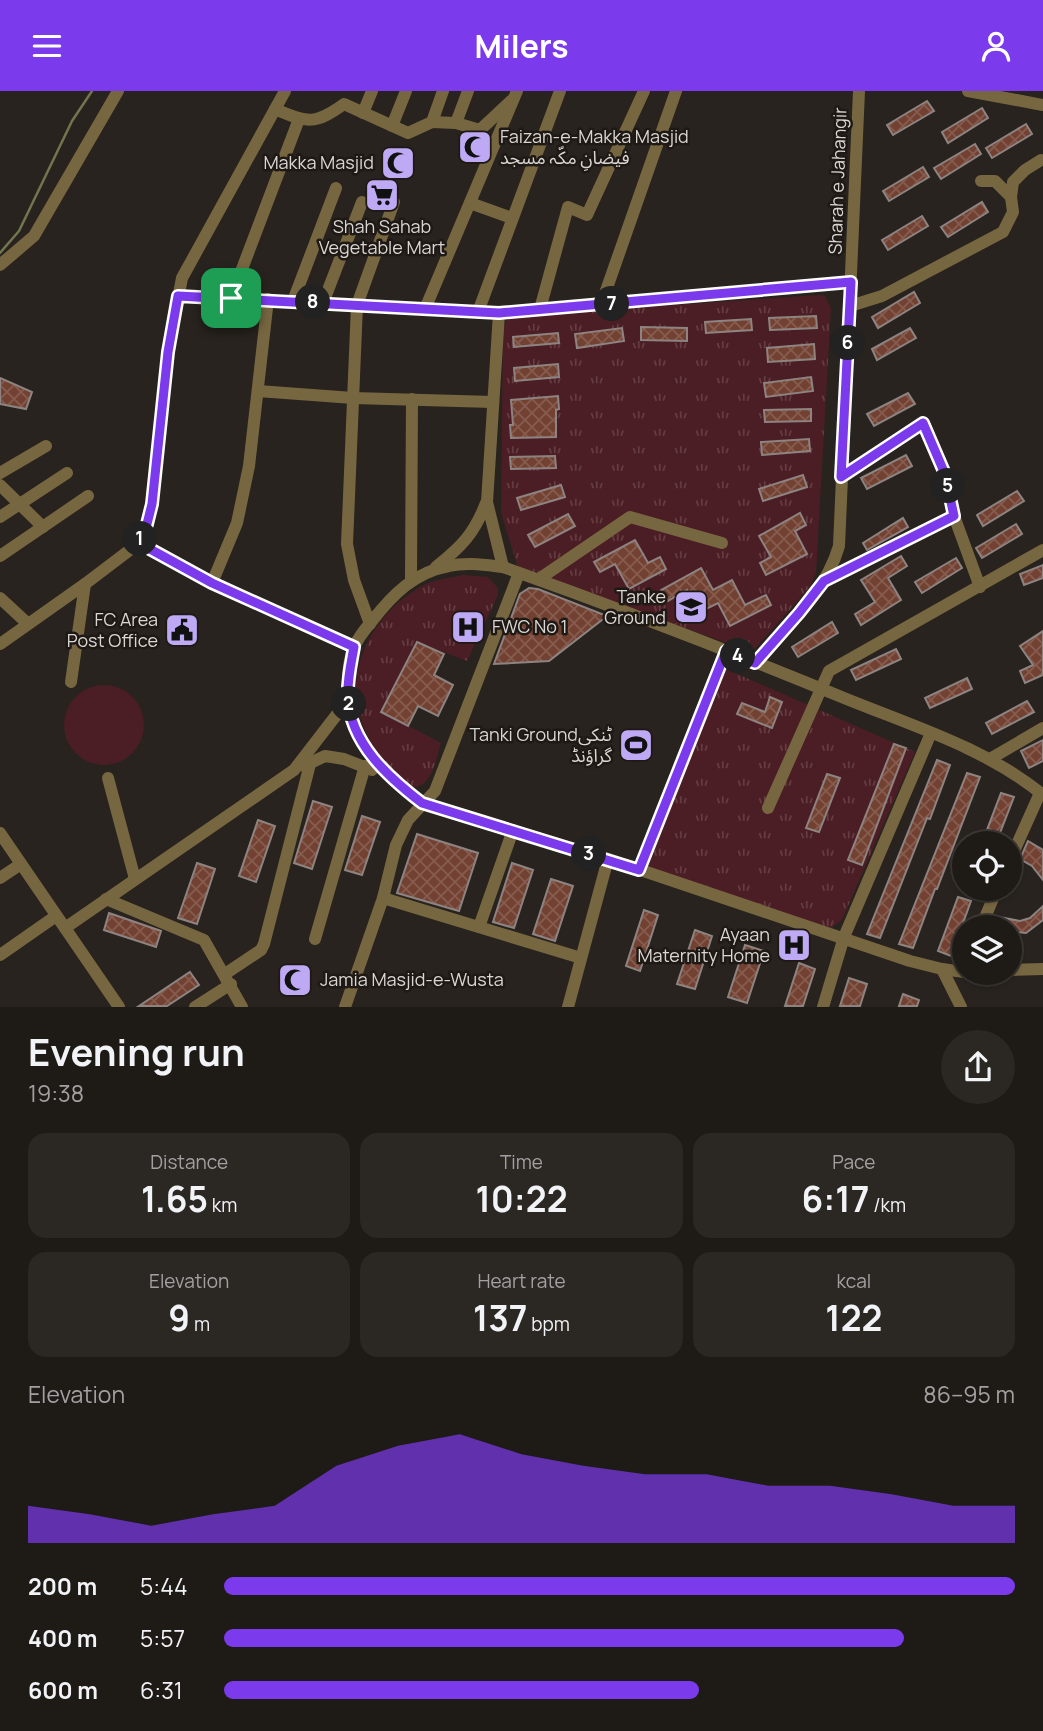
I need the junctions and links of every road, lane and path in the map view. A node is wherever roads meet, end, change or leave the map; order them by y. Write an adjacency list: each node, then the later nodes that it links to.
1 (118, 91): 28 (street)
2 (285, 91): 14 (street)
3 (372, 91): 15 (street)
4 (406, 91): 19 (street)
5 (443, 91): 17 (street)
6 (468, 91): 18 (street)
7 (560, 91): 27 (street)
8 (643, 91): 39 (street)
9 (676, 91): 36 (street)
10 (859, 91): 29 (street, Sharah e Jahangir)
11 (968, 91): 13 (street)
12 (515, 95): 18 (street); 26 (street)
13 (1043, 105)
14 (275, 109): 16 (street); 30 (street)
15 (363, 113): 16 (street); 19 (street)
16 (299, 119): 31 (street)
17 (432, 122): 18 (street); 19 (street)
18 (456, 124)
19 (392, 126)
20 (1041, 160): 23 (street)
21 (981, 181): 23 (street)
22 (336, 188): 33 (street)
23 (1011, 197): 37 (street)
24 (362, 202): 34 (street)
25 (394, 202): 35 (street)
26 (470, 202): 27 (street); 38 (street)
27 (512, 218): 40 (street)
28 (0, 265)
29 (851, 282): 36 (street); 37 (street, Sharah e Jahangir)
30 (178, 296): 31 (street); 57 (street)
31 (231, 298): 32 (street)
32 (268, 299): 33 (street); 42 (street)
33 (293, 301): 34 (street)
34 (323, 303): 35 (street)
35 (357, 305): 38 (street); 43 (street)
36 (601, 305): 39 (street)
37 (850, 306): 49 (street, Sharah e Jahangir)
38 (425, 309): 40 (street)
39 (540, 310): 41 (street)
40 (478, 311): 41 (street)
41 (499, 313): 45 (street)
42 (258, 391): 43 (street); 67 (street)
43 (353, 398): 44 (street); 72 (street)
44 (412, 399): 45 (street); 65 (street)
45 (493, 402): 52 (street)
46 (46, 446): 47 (street)
47 (0, 473)
48 (67, 473): 53 (street)
49 (841, 477): 54 (street); 66 (street, Sharah e Jahangir)
50 (0, 485): 53 (street)
51 (88, 496): 56 (street)
52 (487, 502): 61 (street); 62 (street)
53 (20, 504): 55 (street); 56 (street)
54 (954, 516): 66 (street); 69 (street)
55 (0, 517)
56 (43, 527): 60 (street)
57 (139, 543): 67 (street); 68 (street)
58 (722, 543): 64 (street)
59 (1043, 550): 69 (street)
60 (0, 557)
61 (503, 567): 62 (street); 63 (street)
62 (431, 572): 65 (street)
63 (519, 573): 64 (street); 89 (street)
64 (539, 579): 75 (street)
65 (411, 580): 72 (street)
66 (824, 581): 76 (street, Sharah e Jahangir)
67 (212, 583): 74 (street)
68 (85, 585): 71 (street); 77 (street)
69 (980, 587): 78 (street)
70 (0, 598): 71 (street)
71 (27, 624): 73 (street)
72 (370, 624): 74 (street)
73 (0, 644)
74 (354, 647): 79 (street)
75 (726, 651): 76 (street); 96 (street)
76 (755, 663): 78 (street)
77 (71, 682)
78 (821, 688): 81 (street); 90 (street)
79 (348, 700): 85 (street); 87 (street)
80 (1043, 727): 82 (street)
81 (931, 733): 82 (street); 104 (street)
82 (990, 759): 88 (street)
83 (310, 764): 84 (street); 85 (street); 112 (street)
84 (365, 766): 87 (street); 105 (street)
85 (293, 771): 98 (street)
86 (108, 778): 98 (street)
87 (397, 783): 89 (street)
88 (1041, 794): 93 (street)
89 (422, 803): 91 (street); 100 (street)
90 (768, 809)
91 (513, 830): 94 (street); 102 (street)
92 (0, 833): 95 (street)
93 (1022, 834)
94 (608, 859): 96 (street); 107 (street)
95 (21, 864): 97 (street); 101 (street)
96 (639, 870): 104 (street)
97 (0, 878)
98 (135, 879): 99 (street)
99 (106, 898): 103 (street); 112 (street)
100 (383, 898): 102 (street); 116 (street)
101 (56, 915): 103 (street); 106 (street)
102 (479, 927): 107 (street)
103 (65, 928): 113 (street)
104 (844, 937): 108 (street); 118 (street)
105 (315, 939)
106 (0, 955)
107 (581, 958): 117 (street)
108 (942, 969): 109 (street); 119 (street)
109 (952, 969)
110 (1043, 969): 111 (street)
111 (1022, 970)
112 (228, 979): 114 (street); 115 (street)
113 (119, 1006)
114 (195, 1006)
115 (242, 1006)
116 (345, 1006)
117 (568, 1006)
118 (823, 1006)
119 (961, 1006)

